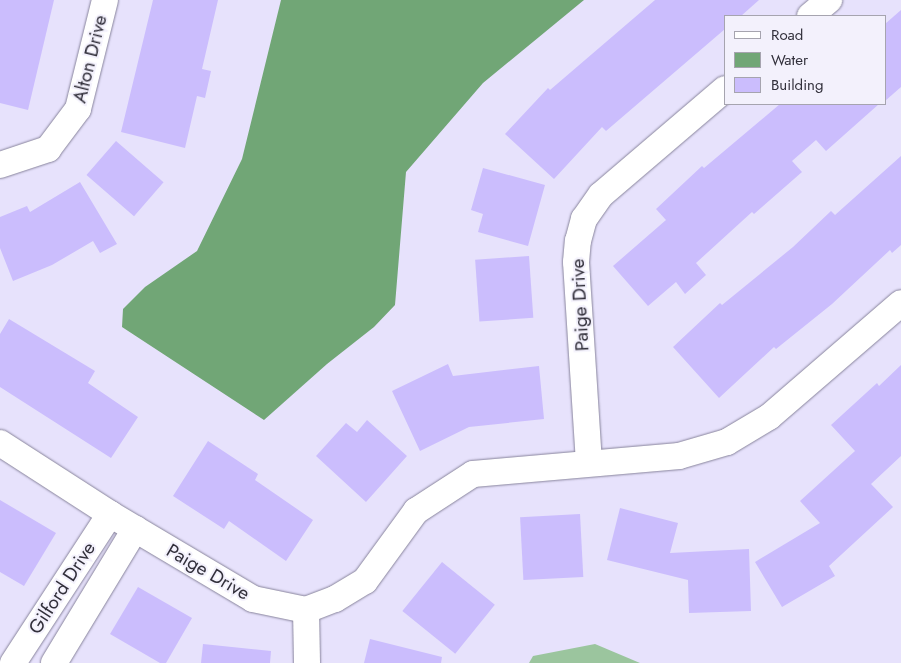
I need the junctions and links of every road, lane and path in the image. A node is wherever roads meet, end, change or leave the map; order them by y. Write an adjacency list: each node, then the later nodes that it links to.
1 (105, 0): 5 (street, Alton Drive)
2 (829, 0): 3 (street)
3 (811, 15)
4 (724, 90): 8 (street, Paige Drive)
5 (0, 165)
6 (901, 303): 8 (street)
7 (0, 443): 9 (street, Paige Drive)
8 (589, 463): 11 (street)
9 (110, 514): 10 (street, Paige Drive); 12 (street, Gilford Drive)
10 (135, 529): 11 (street, Paige Drive); 13 (street, Gilford Drive)
11 (306, 610): 14 (street)
12 (13, 663)
13 (54, 663)
14 (307, 663)

